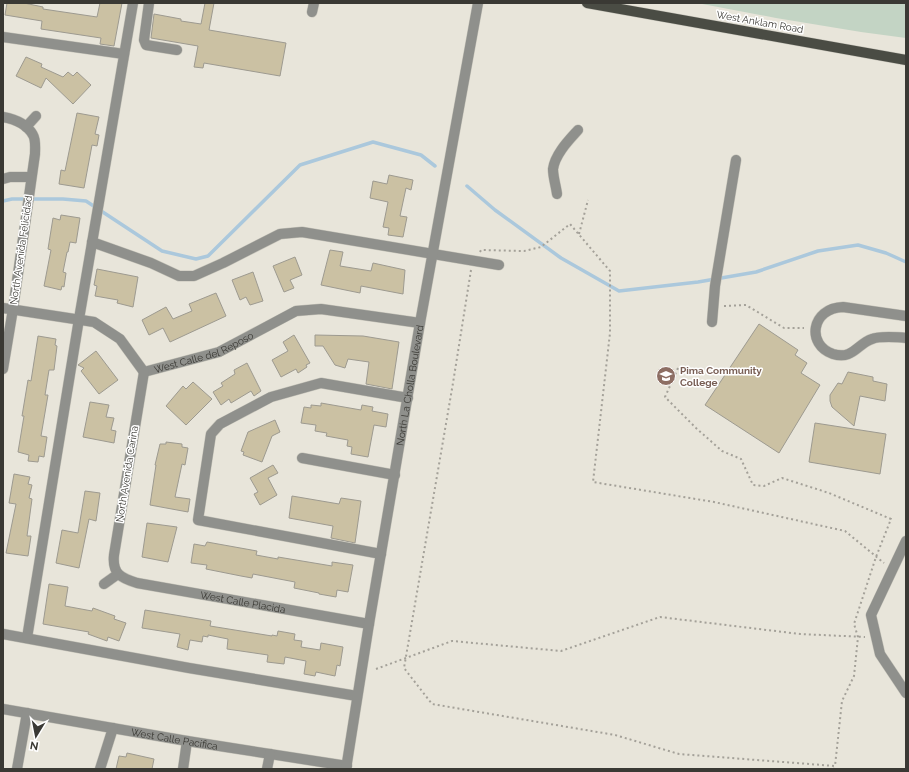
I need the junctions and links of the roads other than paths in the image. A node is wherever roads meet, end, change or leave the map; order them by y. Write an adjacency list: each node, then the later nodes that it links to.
1 (133, 3): 7 (street)
2 (150, 3): 6 (street)
3 (478, 3): 18 (street, North La Cholla Boulevard)
4 (587, 3): 8 (main road, West Anklam Road)
5 (3, 37): 7 (street)
6 (177, 50)
7 (124, 54): 17 (street)
8 (906, 60)
9 (36, 116): 11 (street)
10 (3, 117): 11 (street)
11 (28, 130): 14 (street, North Avenida Felicidad)
12 (578, 130): 16 (street)
13 (736, 160): 23 (street)
14 (31, 177): 15 (street); 20 (street, North Avenida Felicidad)
15 (3, 179)
16 (557, 194)
17 (92, 242): 18 (street); 22 (street)
18 (433, 254): 19 (street); 24 (street, North La Cholla Boulevard)
19 (499, 265)
20 (8, 309): 22 (street, West Calle del Reposo); 26 (street, North Avenida Felicidad)
21 (906, 316): 25 (street)
22 (79, 319): 27 (street, West Calle del Reposo); 37 (street)
23 (712, 322)
24 (420, 323): 27 (street, West Calle del Reposo); 28 (street, North La Cholla Boulevard)
25 (906, 338)
26 (3, 368)
27 (144, 372): 33 (street, North Avenida Carina)
28 (408, 398): 30 (street, North La Cholla Boulevard); 32 (street)
29 (302, 458): 30 (street)
30 (395, 475): 32 (street, North La Cholla Boulevard)
31 (906, 541): 38 (street)
32 (381, 554): 35 (street, North La Cholla Boulevard)
33 (118, 575): 34 (street); 35 (street, West Calle Placida)
34 (104, 584)
35 (369, 624): 39 (street, North La Cholla Boulevard)
36 (3, 634): 37 (street)
37 (27, 638): 39 (street)
38 (906, 693)
39 (357, 696): 45 (street, North La Cholla Boulevard)
40 (3, 709): 41 (street, West Calle Pacifica)
41 (27, 713): 42 (street, West Calle Pacifica); 46 (street)
42 (113, 728): 43 (street, West Calle Pacifica); 47 (street)
43 (187, 741): 44 (street, West Calle Pacifica); 48 (street)
44 (270, 754): 45 (street, West Calle Pacifica); 49 (street)
45 (346, 768)
46 (17, 769)
47 (100, 769)
48 (182, 769)
49 (267, 769)

